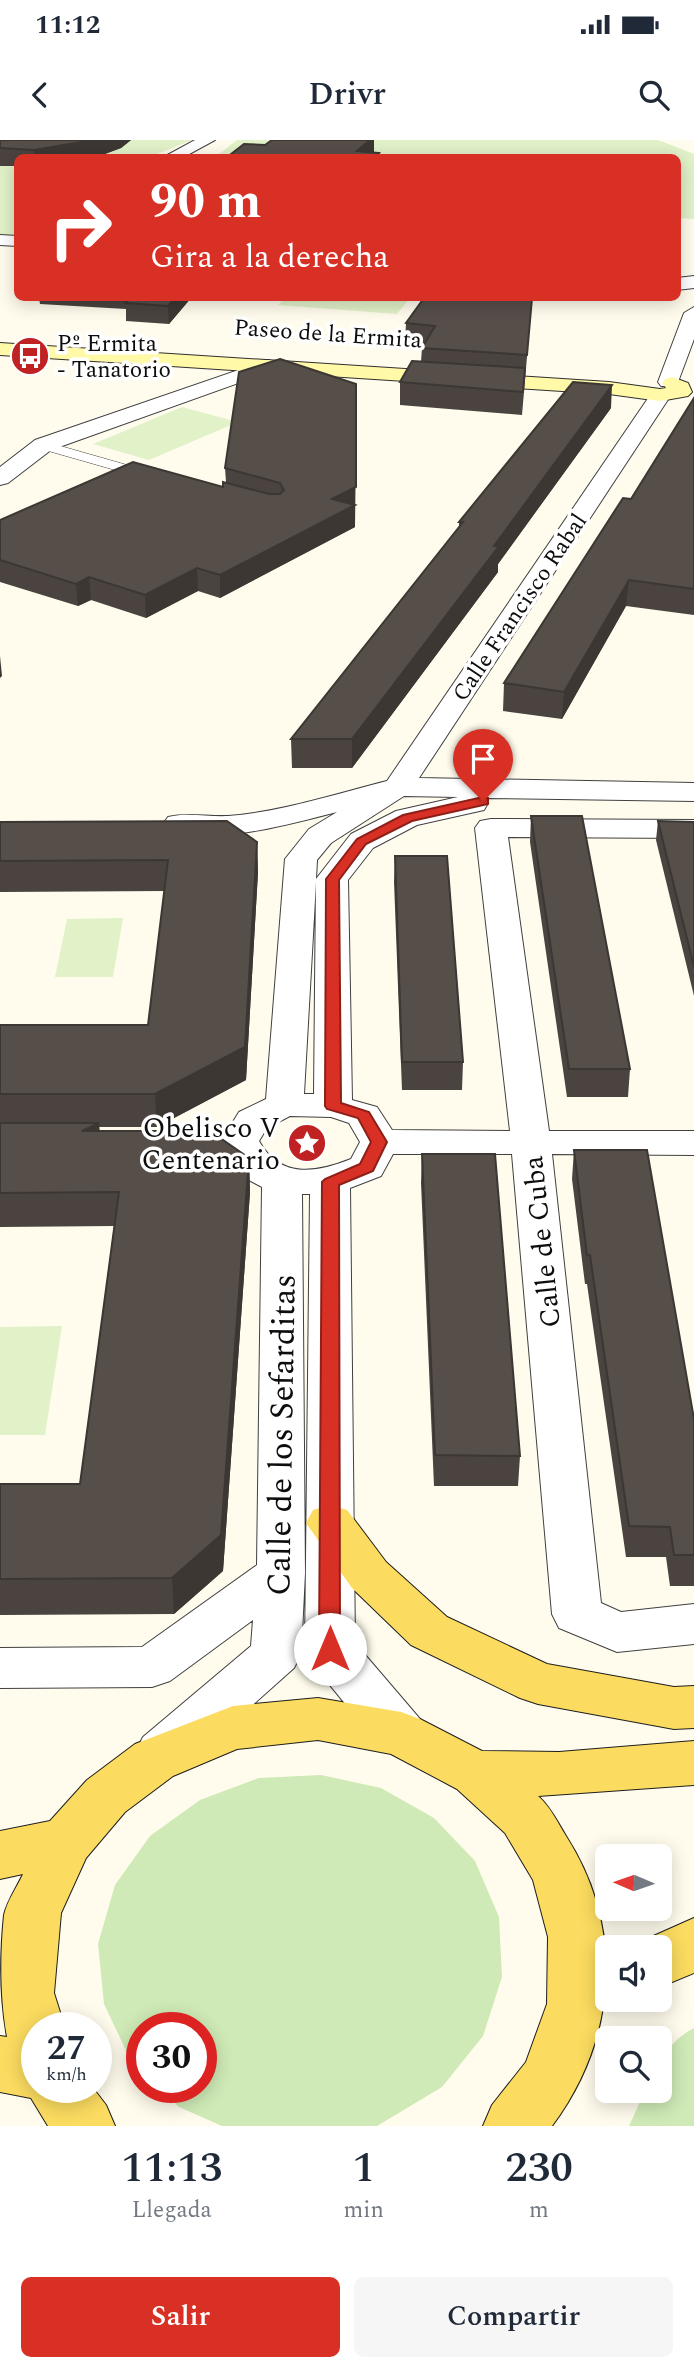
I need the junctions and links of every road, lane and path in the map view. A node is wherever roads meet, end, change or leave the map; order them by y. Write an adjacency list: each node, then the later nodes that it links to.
1 (207, 140): 2 (street)
2 (177, 154)
3 (692, 325): 8 (street, Calle Francisco Rabal)
4 (0, 336): 8 (main road, Paseo de la Ermita)
5 (0, 349): 6 (main road, Paseo de la Ermita)
6 (268, 366): 8 (main road, Paseo de la Ermita); 10 (street, Paseo de la Ermita)
7 (694, 386): 8 (main road, Paseo de la Ermita)
8 (661, 389): 9 (main road, Paseo de la Ermita); 14 (street, Calle Francisco Rabal)
9 (694, 395)
10 (43, 445): 11 (street, Paseo de la Ermita); 12 (lane)
11 (0, 478)
12 (171, 481)
13 (694, 792): 14 (street)
14 (403, 803): 16 (street); 18 (street, Calle Francisco Rabal); 19 (street)
15 (150, 824): 16 (street)
16 (228, 825): 18 (street)
17 (694, 829): 24 (street, Calle de Cuba)
18 (301, 859): 19 (street); 20 (street)
19 (332, 887): 21 (street)
20 (284, 1105): 21 (street); 25 (street)
21 (333, 1106): 22 (street)
22 (379, 1142): 24 (street); 26 (street)
23 (694, 1143): 24 (street)
24 (531, 1144): 29 (street, Calle de Cuba)
25 (282, 1181): 26 (street); 28 (street, Calle de los Sefarditas)
26 (330, 1182): 27 (street, Calle de los Sefarditas)
27 (330, 1523): 31 (main road); 32 (street, Calle de los Sefarditas)
28 (281, 1573): 30 (street); 33 (street, Calle de los Sefarditas)
29 (694, 1624)
30 (0, 1668)
31 (694, 1707)
32 (401, 1734): 33 (main road); 35 (main road)
33 (154, 1760): 36 (main road)
34 (694, 1763): 35 (main road)
35 (476, 1773): 40 (main road)
36 (66, 1842): 37 (main road); 41 (main road)
37 (0, 1855)
38 (694, 1944): 39 (main road)
39 (672, 1955)
40 (592, 1996): 46 (main road)
41 (30, 2012)
42 (0, 2063): 43 (main road)
43 (21, 2067)
44 (68, 2103): 45 (main road)
45 (84, 2126)
46 (514, 2126)

